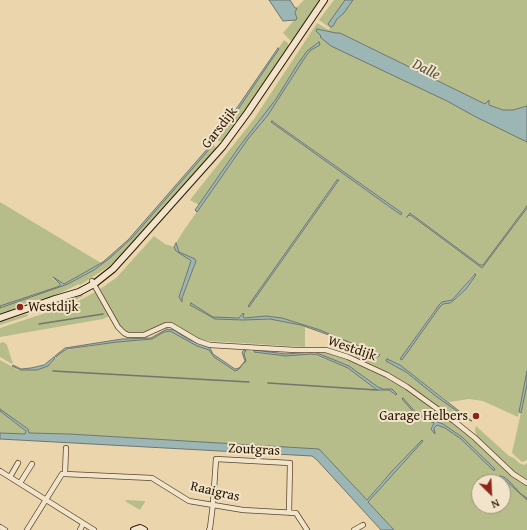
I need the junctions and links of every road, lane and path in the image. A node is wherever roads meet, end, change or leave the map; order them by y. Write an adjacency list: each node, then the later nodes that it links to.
1 (324, 0): 2 (main road, Garsdijk)
2 (93, 282): 3 (main road); 10 (street, Westdijk)
3 (0, 318)
4 (66, 448): 8 (street)
5 (18, 463): 9 (street)
6 (32, 464): 11 (street)
7 (0, 471): 9 (street)
8 (65, 474): 12 (street); 13 (street, Raaigras)
9 (10, 477): 11 (street)
10 (527, 483)
11 (20, 484): 12 (street)
12 (46, 500): 15 (street); 19 (street)
13 (213, 504): 14 (street, Raaigras); 14 (street, Zoutgras); 24 (street)
14 (288, 512): 25 (street)
15 (83, 524): 20 (street); 21 (street)
16 (363, 525): 26 (street)
17 (0, 527): 18 (street)
18 (5, 530)
19 (27, 530)
20 (80, 530)
21 (94, 530)
22 (134, 530): 23 (main road)
23 (144, 530)
24 (209, 530)
25 (307, 530)
26 (354, 530)

